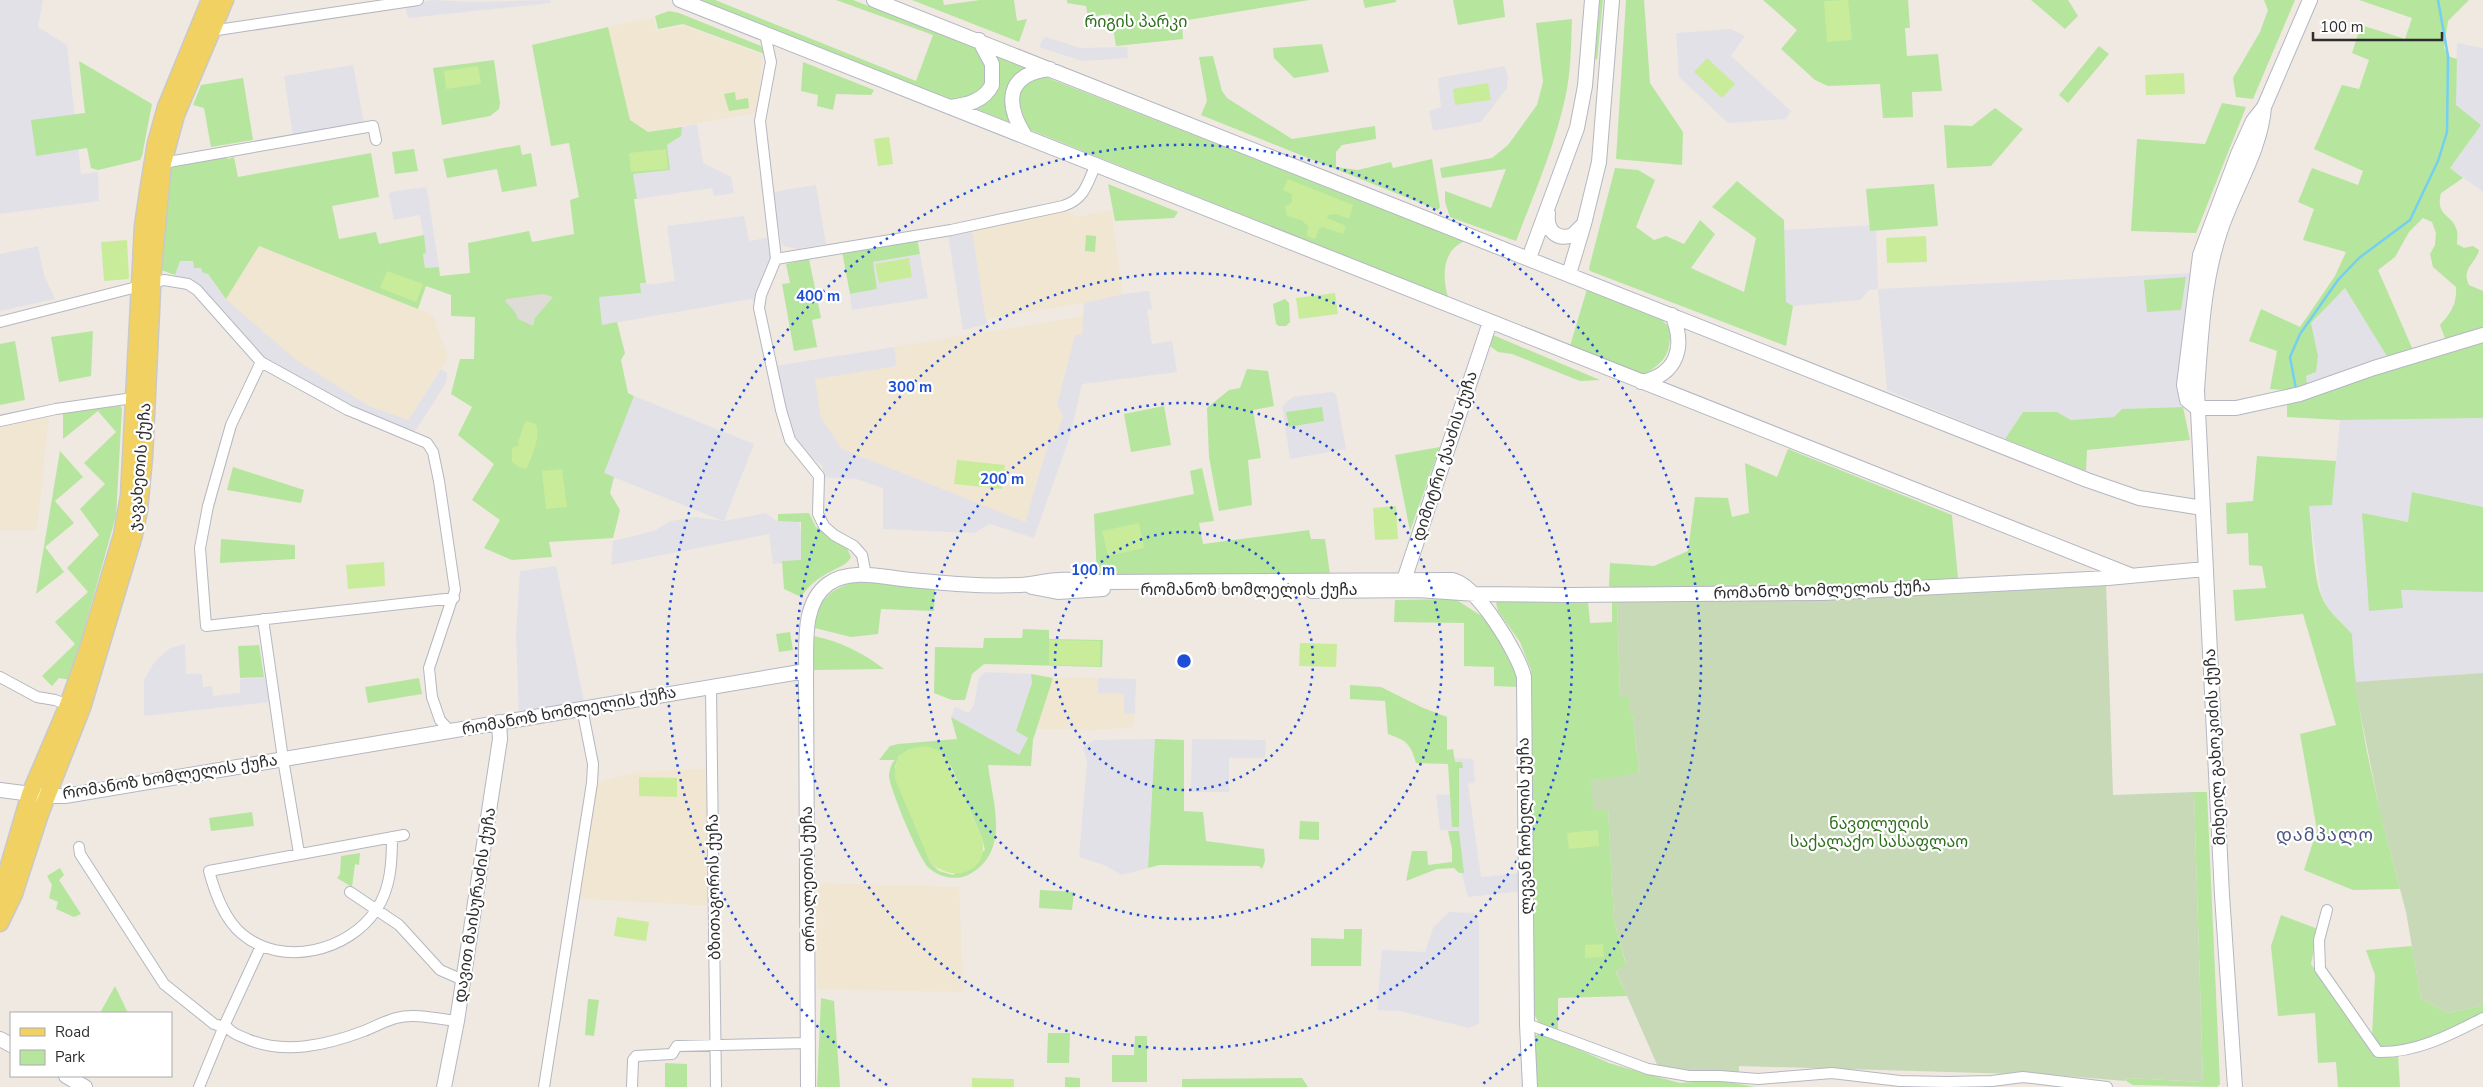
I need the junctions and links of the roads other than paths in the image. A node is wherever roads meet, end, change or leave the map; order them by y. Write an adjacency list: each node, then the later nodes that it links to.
1 (210, 0): 28 (main road, ჯავახეთის ქუჩა)
2 (225, 0): 10 (main road, ჯავახეთის ქუჩა)
3 (418, 0): 10 (street)
4 (680, 0): 9 (street)
5 (874, 0): 12 (street)
6 (1592, 0): 13 (street)
7 (1612, 0): 14 (street)
8 (2310, 0): 36 (street, მიხეილ გახოკიძის ქუჩა)
9 (700, 4): 11 (street)
10 (211, 31): 21 (main road, ჯავახეთის ქუჩა)
11 (765, 34): 18 (street); 26 (street)
12 (979, 40): 15 (street); 18 (street)
13 (1588, 52): 14 (street); 16 (street)
14 (1608, 54): 17 (street)
15 (1050, 69): 19 (street); 25 (street)
16 (1586, 79): 17 (street); 23 (street)
17 (1606, 79): 24 (street)
18 (949, 107): 19 (street)
19 (1025, 136): 22 (street)
20 (376, 140): 21 (street)
21 (163, 163): 28 (main road, ჯავახეთის ქუჩა)
22 (1096, 164): 26 (street); 31 (street)
23 (1548, 210): 24 (street); 25 (street)
24 (1584, 224): 27 (street)
25 (1529, 258): 27 (street)
26 (776, 259): 41 (street)
27 (1569, 274): 29 (street)
28 (146, 285): 30 (street); 33 (street); 35 (main road, ჯავახეთის ქუჩა); 61 (main road, ჯავახეთის ქუჩა)
29 (1672, 315): 34 (street); 38 (street)
30 (0, 322)
31 (1490, 322): 34 (street); 45 (street, დიმიტრი ქააძის ქუჩა)
32 (2483, 335): 36 (street)
33 (260, 362): 49 (street); 50 (street)
34 (1641, 382): 39 (street)
35 (135, 400): 37 (street); 54 (main road, ჯავახეთის ქუჩა)
36 (2197, 408): 38 (street, მიხეილ გახოკიძის ქუჩა)
37 (0, 421)
38 (2203, 508): 40 (street, მიხეილ გახოკიძის ქუჩა)
39 (2071, 552): 42 (street); 43 (street)
40 (2205, 569): 42 (street, რომანოზ ხომლელის ქუჩა); 88 (street, მიხეილ გახოკიძის ქუჩა)
41 (866, 574): 45 (street, რომანოზ ხომლელის ქუჩა); 51 (street, რომანოზ ხომლელის ქუჩა)
42 (2130, 575): 43 (street, რომანოზ ხომლელის ქუჩა)
43 (2062, 579): 47 (street, რომანოზ ხომლელის ქუჩა)
44 (1459, 581): 45 (street, რომანოზ ხომლელის ქუჩა); 46 (street, რომანოზ ხომლელის ქუჩა); 48 (street)
45 (1404, 585): 48 (street, რომანოზ ხომლელის ქუჩა)
46 (1489, 586): 47 (street, რომანოზ ხომლელის ქუჩა); 48 (street)
47 (1512, 593): 48 (street, რომანოზ ხომლელის ქუჩა)
48 (1476, 594): 74 (street, ლევან ჩოხელის ქუჩა)
49 (454, 598): 50 (street); 57 (street)
50 (263, 620): 58 (street)
51 (806, 671): 53 (street, რომანოზ ხომლელის ქუჩა); 76 (street, თრიალეთის ქუჩა)
52 (0, 677): 54 (street)
53 (710, 687): 55 (street, რომანოზ ხომლელის ქუჩა); 77 (street, ბზითაგორის ქუჩა)
54 (68, 705): 60 (main road, ჯავახეთის ქუჩა)
55 (582, 708): 56 (street, რომანოზ ხომლელის ქუჩა); 82 (street)
56 (499, 722): 57 (street, რომანოზ ხომლელის ქუჩა); 71 (street, დავით მაისურაძის ქუჩა)
57 (450, 731): 58 (street, რომანოზ ხომლელის ქუჩა)
58 (283, 759): 61 (street, რომანოზ ხომლელის ქუჩა); 64 (street)
59 (0, 790): 60 (street, რომანოზ ხომლელის ქუჩა)
60 (30, 794): 61 (street, რომანოზ ხომლელის ქუჩა); 66 (main road, ჯავახეთის ქუჩა)
61 (47, 796): 69 (main road, ჯავახეთის ქუჩა)
62 (404, 834): 63 (street)
63 (392, 837): 64 (street); 67 (street)
64 (299, 853): 70 (street)
65 (350, 892): 67 (street)
66 (0, 896)
67 (377, 909): 70 (street); 71 (street)
68 (2327, 910): 72 (street)
69 (0, 923)
70 (261, 946): 75 (street)
71 (463, 980): 73 (street, დავით მაისურაძის ქუჩა)
72 (2483, 1018)
73 (457, 1021): 75 (street); 81 (street, დავით მაისურაძის ქუჩა)
74 (1527, 1024): 86 (street, ლევან ჩოხელის ქუჩა); 87 (street)
75 (223, 1026): 75 (street); 80 (street)
76 (809, 1043): 77 (street); 85 (street, თრიალეთის ქუჩა)
77 (716, 1045): 83 (street); 84 (street, ბზითაგორის ქუჩა)
78 (68, 1077): 79 (street)
79 (85, 1087)
80 (199, 1087)
81 (444, 1087)
82 (544, 1087)
83 (632, 1087)
84 (716, 1087)
85 (808, 1087)
86 (1530, 1087)
87 (2107, 1087)
88 (2235, 1087)

